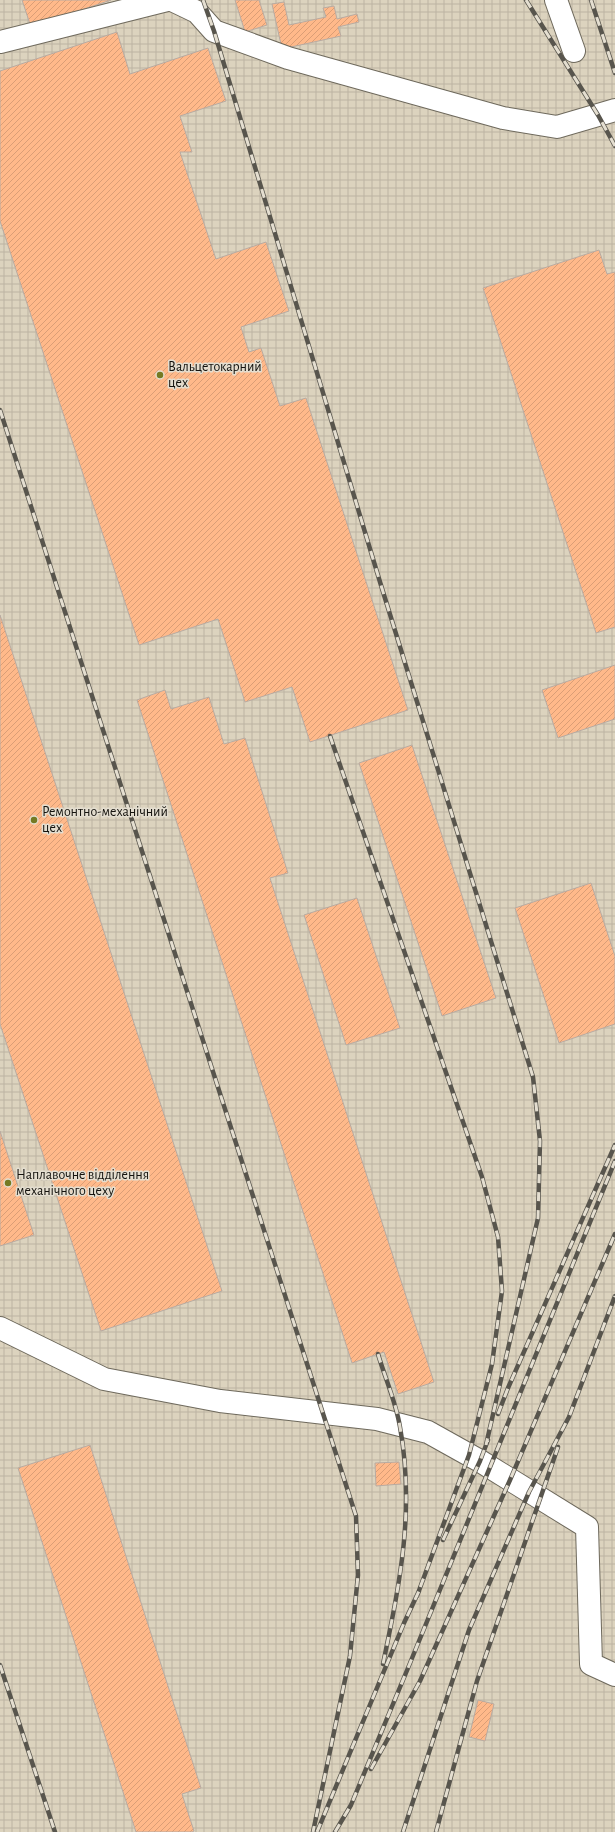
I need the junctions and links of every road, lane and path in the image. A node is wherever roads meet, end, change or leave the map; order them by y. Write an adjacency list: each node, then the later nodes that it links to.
1 (167, 0): 4 (lane)
2 (172, 0): 6 (lane)
3 (556, 0): 5 (lane)
4 (0, 42)
5 (574, 51)
6 (615, 110)
7 (0, 1328): 8 (lane)
8 (615, 1676)

